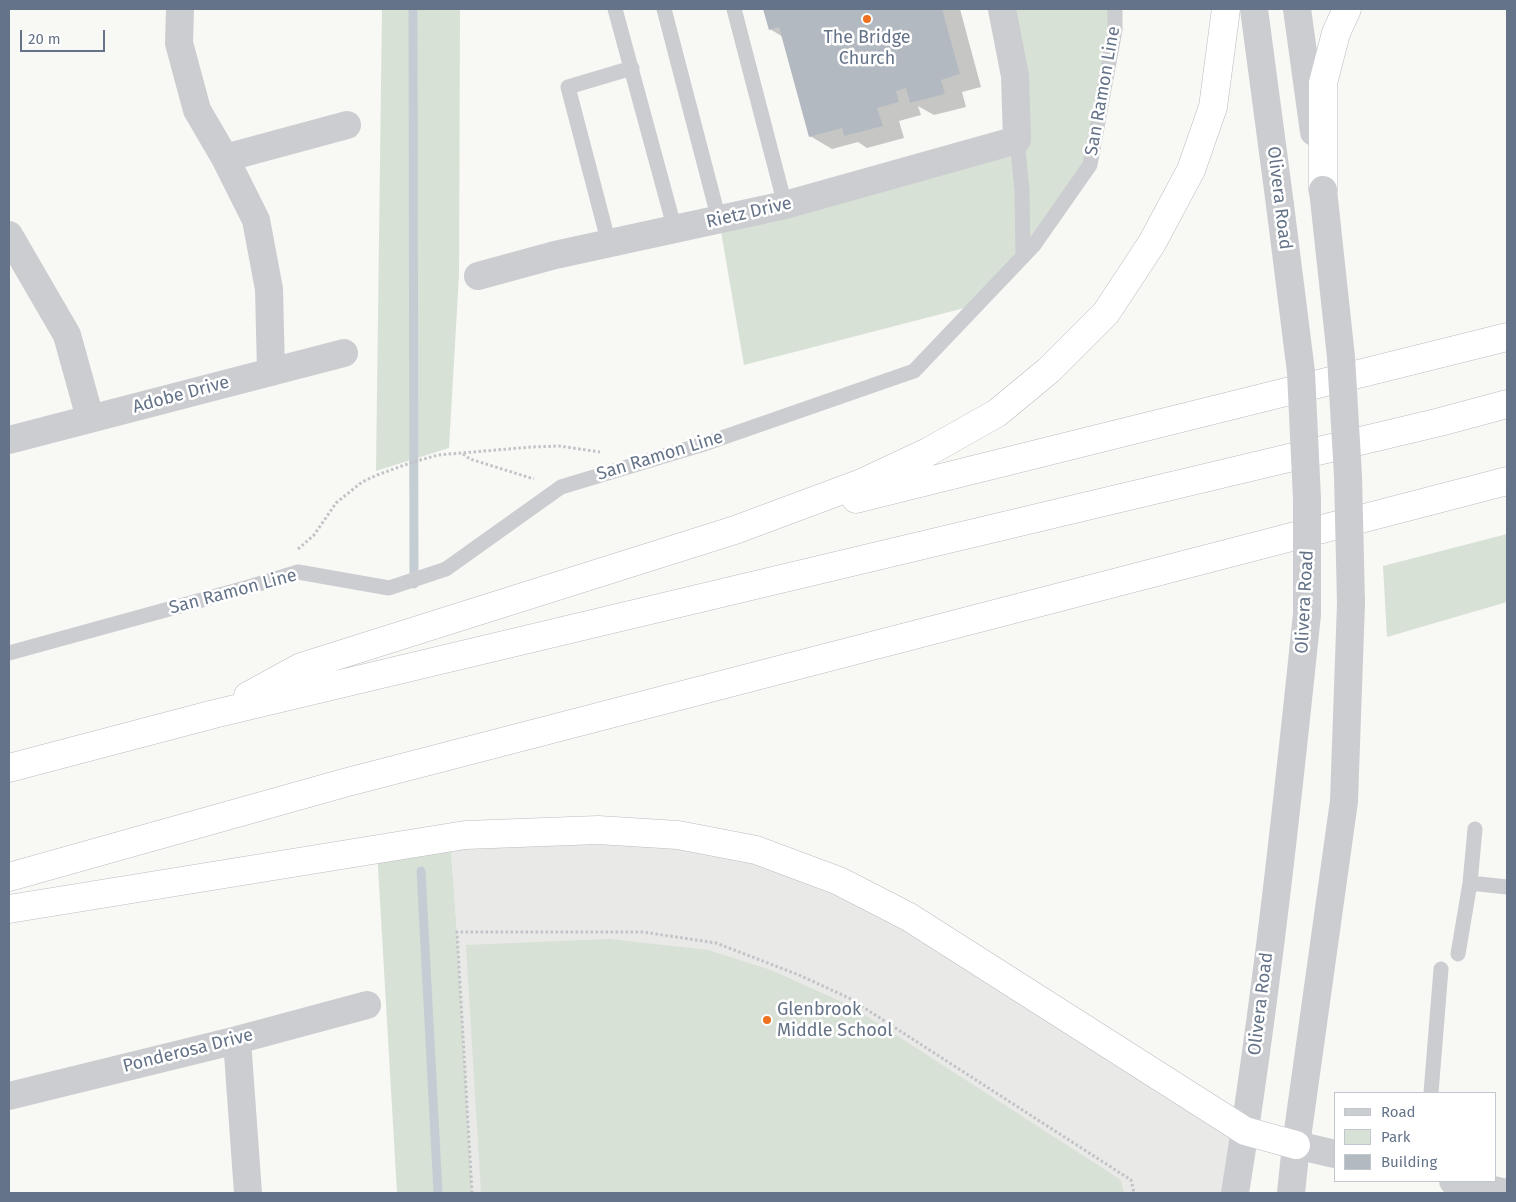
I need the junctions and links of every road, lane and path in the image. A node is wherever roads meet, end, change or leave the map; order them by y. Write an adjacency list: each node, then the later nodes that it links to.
1 (180, 9): 14 (street)
2 (615, 9): 11 (lane)
3 (664, 9): 17 (lane)
4 (734, 9): 16 (lane)
5 (1002, 9): 13 (street)
6 (1115, 9): 21 (lane, San Ramon Line)
7 (1226, 9): 33 (highway)
8 (1254, 9): 49 (street, Olivera Road, bridge)
9 (1297, 9): 15 (street)
10 (1347, 9): 15 (highway)
11 (632, 68): 18 (lane); 20 (lane)
12 (347, 125): 14 (street)
13 (1017, 140): 16 (street, Rietz Drive); 21 (lane)
14 (225, 158): 25 (street)
15 (1323, 190): 50 (street, bridge)
16 (785, 205): 17 (street, Rietz Drive)
17 (719, 220): 18 (street, Rietz Drive)
18 (675, 230): 20 (street, Rietz Drive)
19 (9, 235): 27 (street)
20 (609, 244): 22 (street, Rietz Drive)
21 (1023, 256): 30 (lane, San Ramon Line)
22 (478, 276)
23 (1507, 337): 33 (highway)
24 (344, 353): 25 (street, Adobe Drive)
25 (271, 372): 27 (street, Adobe Drive)
26 (1507, 404): 36 (highway)
27 (90, 418): 28 (street, Adobe Drive)
28 (9, 440)
29 (462, 453): 30 (path); 32 (path); 34 (path)
30 (629, 466): 32 (lane, San Ramon Line)
31 (1507, 481): 39 (highway)
32 (561, 487): 35 (lane, San Ramon Line)
33 (735, 530): 36 (highway)
34 (293, 553)
35 (9, 653)
36 (214, 714): 37 (highway)
37 (9, 768)
38 (1475, 830): 40 (lane)
39 (9, 877)
40 (1470, 883): 41 (lane); 43 (lane)
41 (1507, 888)
42 (9, 909): 49 (highway)
43 (1458, 954)
44 (1441, 969): 47 (lane)
45 (367, 1005): 46 (street, Ponderosa Drive)
46 (237, 1040): 48 (street, Ponderosa Drive); 53 (street)
47 (1430, 1092)
48 (9, 1096)
49 (1245, 1131): 50 (highway); 56 (street, Olivera Road)
50 (1296, 1145): 51 (street); 57 (street)
51 (1334, 1154)
52 (1456, 1182): 58 (street)
53 (248, 1193)
54 (472, 1193): 55 (path)
55 (1134, 1193)
56 (1235, 1193)
57 (1291, 1193)
58 (1506, 1193)

